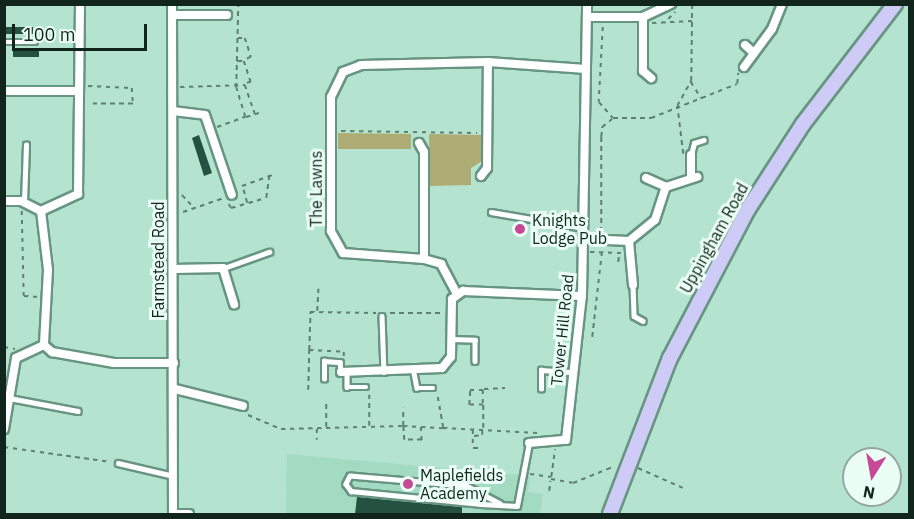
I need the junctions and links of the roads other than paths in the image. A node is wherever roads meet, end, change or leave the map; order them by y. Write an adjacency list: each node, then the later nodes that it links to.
1 (80, 4): 19 (street)
2 (172, 4): 7 (street, Farmstead Road)
3 (586, 4): 9 (street, Tower Hill Road)
4 (670, 4): 10 (street)
5 (782, 4): 14 (street)
6 (895, 4): 70 (highway, Uppingham Road)
7 (172, 15): 8 (street); 21 (street, Farmstead Road)
8 (227, 15)
9 (587, 17): 10 (street); 17 (street, Tower Hill Road)
10 (643, 21): 18 (street)
11 (4, 42): 12 (lane)
12 (35, 42)
13 (745, 45): 14 (street)
14 (754, 53): 16 (street)
15 (488, 62): 17 (street, The Lawns); 26 (street); 38 (street, The Lawns)
16 (744, 67)
17 (586, 69): 34 (street, Tower Hill Road)
18 (651, 78)
19 (78, 89): 20 (street); 32 (street)
20 (4, 91)
21 (173, 111): 29 (street); 40 (street, Farmstead Road)
22 (704, 140): 25 (lane)
23 (419, 142): 38 (street)
24 (26, 145): 31 (lane)
25 (691, 155): 28 (street)
26 (480, 176)
27 (646, 178): 28 (street)
28 (666, 187): 36 (street)
29 (229, 196)
30 (4, 201): 31 (street)
31 (23, 201): 32 (street)
32 (42, 211): 48 (street)
33 (491, 212): 34 (lane)
34 (584, 228): 35 (street, Tower Hill Road)
35 (584, 239): 36 (street); 43 (street, Tower Hill Road)
36 (629, 241): 41 (street)
37 (269, 252): 39 (lane)
38 (424, 259): 42 (street)
39 (223, 268): 40 (street); 44 (street)
40 (173, 269): 50 (street, Farmstead Road)
41 (633, 285): 46 (lane)
42 (457, 294): 43 (street); 47 (street)
43 (582, 296): 53 (street, Tower Hill Road)
44 (234, 304)
45 (382, 316): 52 (lane)
46 (643, 321)
47 (452, 339): 49 (lane); 54 (street)
48 (44, 345): 50 (street); 60 (street)
49 (475, 361)
50 (174, 363): 58 (street, Farmstead Road)
51 (344, 372): 52 (street); 55 (lane); 56 (lane)
52 (384, 372): 54 (street)
53 (573, 372): 59 (lane); 64 (street, Tower Hill Road)
54 (414, 373): 57 (lane)
55 (324, 379)
56 (366, 387)
57 (433, 388)
58 (175, 389): 61 (street); 66 (street, Farmstead Road)
59 (541, 389)
60 (7, 397): 62 (lane); 63 (street)
61 (243, 406)
62 (78, 411)
63 (4, 429)
64 (529, 443): 67 (lane)
65 (118, 463): 66 (lane)
66 (174, 476): 68 (street, Farmstead Road)
67 (500, 504): 67 (lane)
68 (173, 514): 69 (street)
69 (189, 514)
70 (610, 514)

